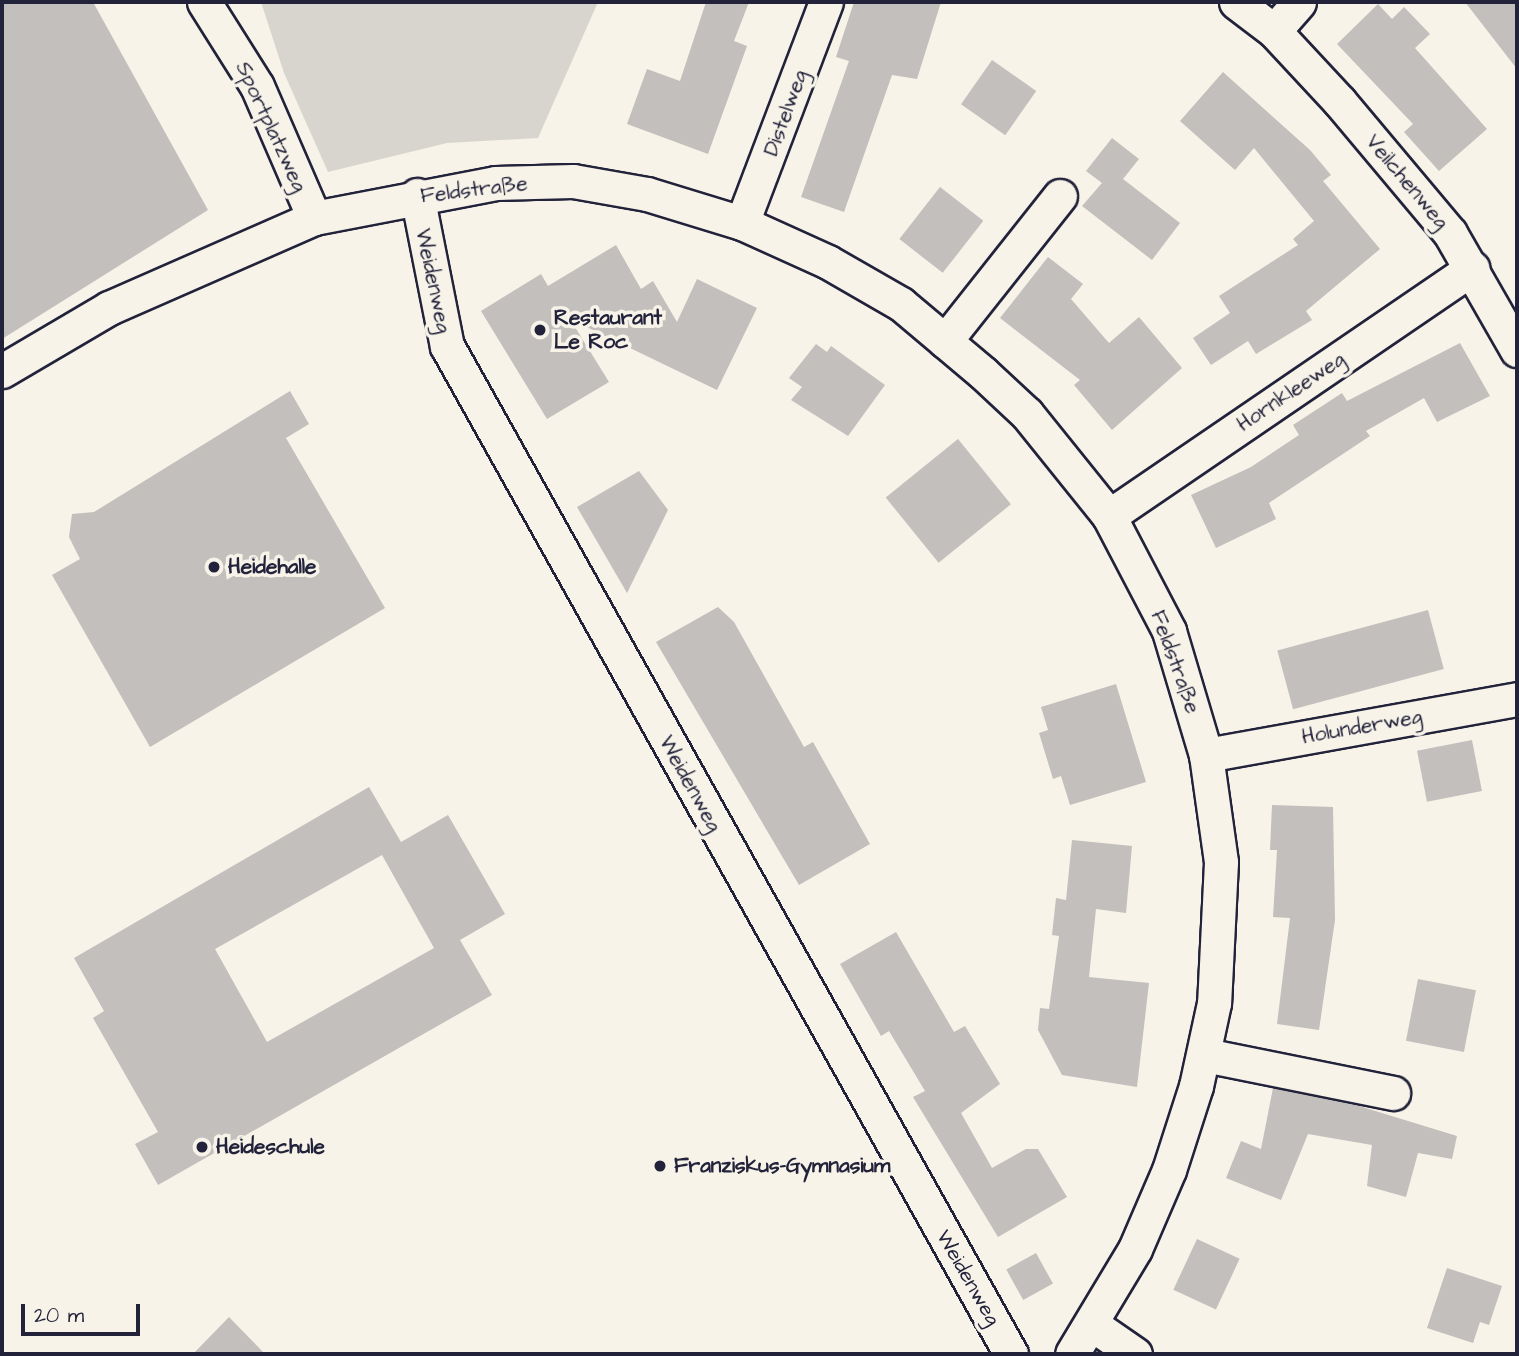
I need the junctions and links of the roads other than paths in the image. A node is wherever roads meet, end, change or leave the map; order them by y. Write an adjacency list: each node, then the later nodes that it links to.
1 (204, 2): 8 (street, Sportplatzweg)
2 (826, 2): 9 (street, Distelweg)
3 (1236, 2): 5 (street, Veilchenweg)
4 (1299, 2): 5 (street)
5 (1274, 31): 10 (street, Veilchenweg)
6 (417, 195): 8 (street, Feldstraße); 9 (street, Feldstraße); 20 (street, Weidenweg)
7 (1060, 196): 11 (street)
8 (314, 218): 13 (street, Feldstraße)
9 (742, 223): 11 (street, Feldstraße)
10 (1473, 268): 12 (street, Veilchenweg); 14 (street, Hornkleeweg)
11 (945, 341): 14 (street, Feldstraße)
12 (1517, 350)
13 (2, 370)
14 (1109, 516): 16 (street, Feldstraße)
15 (1517, 699): 16 (street, Holunderweg)
16 (1206, 755): 17 (street, Feldstraße)
17 (1205, 1055): 18 (street); 19 (street, Feldstraße)
18 (1393, 1093)
19 (1093, 1325): 21 (street, Feldstraße); 22 (street)
20 (1011, 1354)
21 (1072, 1354)
22 (1135, 1354)

